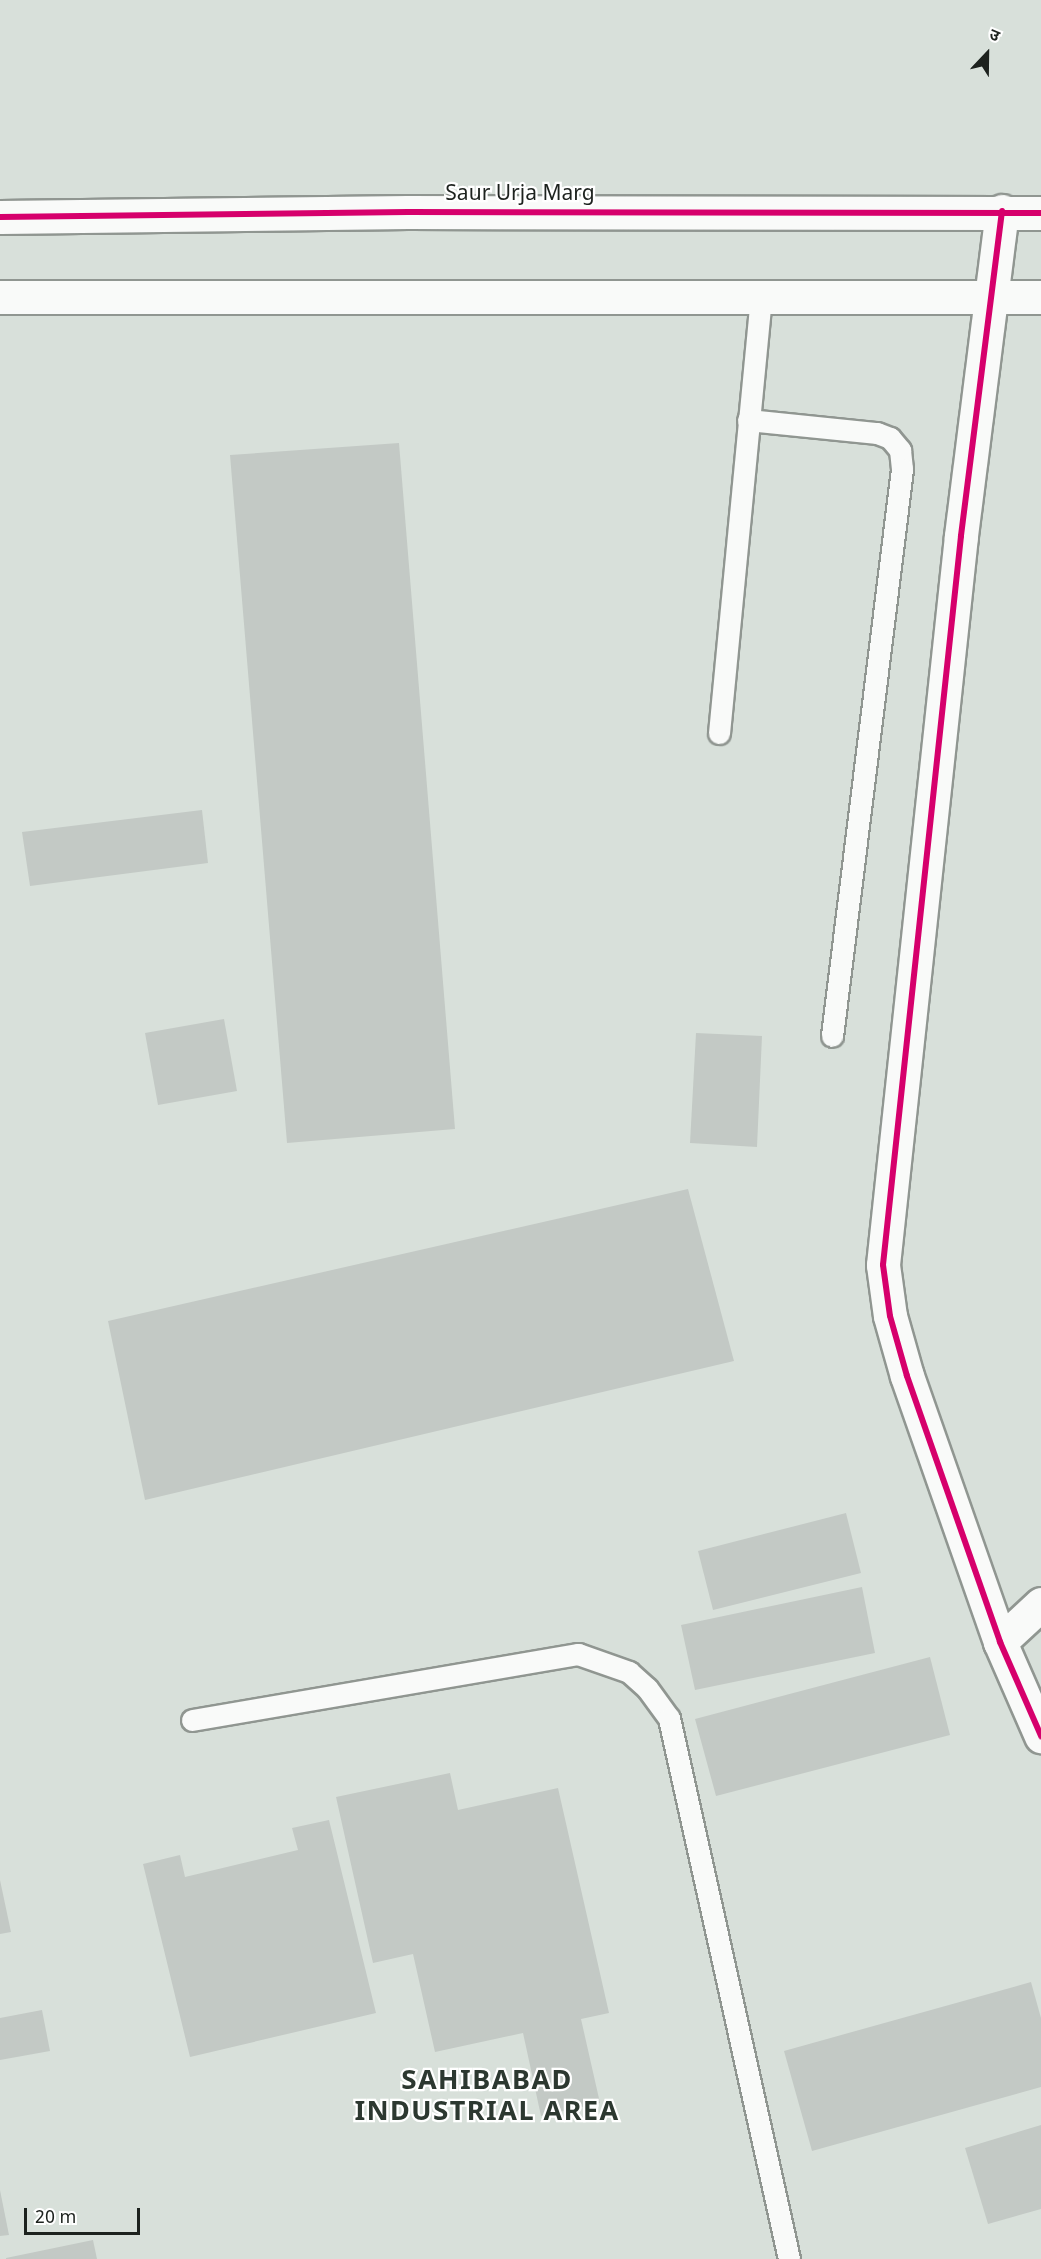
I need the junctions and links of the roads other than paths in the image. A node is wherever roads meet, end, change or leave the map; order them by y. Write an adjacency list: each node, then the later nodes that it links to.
1 (1002, 211): 2 (street, Saur Urja Marg); 3 (street, Saur Urja Marg); 5 (street)
2 (1041, 213)
3 (0, 217)
4 (761, 295): 5 (street); 6 (street); 8 (lane)
5 (990, 296): 7 (street); 12 (street)
6 (0, 297)
7 (1041, 297)
8 (748, 420): 9 (lane); 10 (lane)
9 (718, 733)
10 (832, 1036)
11 (1041, 1604): 12 (street)
12 (1000, 1642): 14 (street)
13 (192, 1720): 15 (lane)
14 (1041, 1736)
15 (789, 2259)

